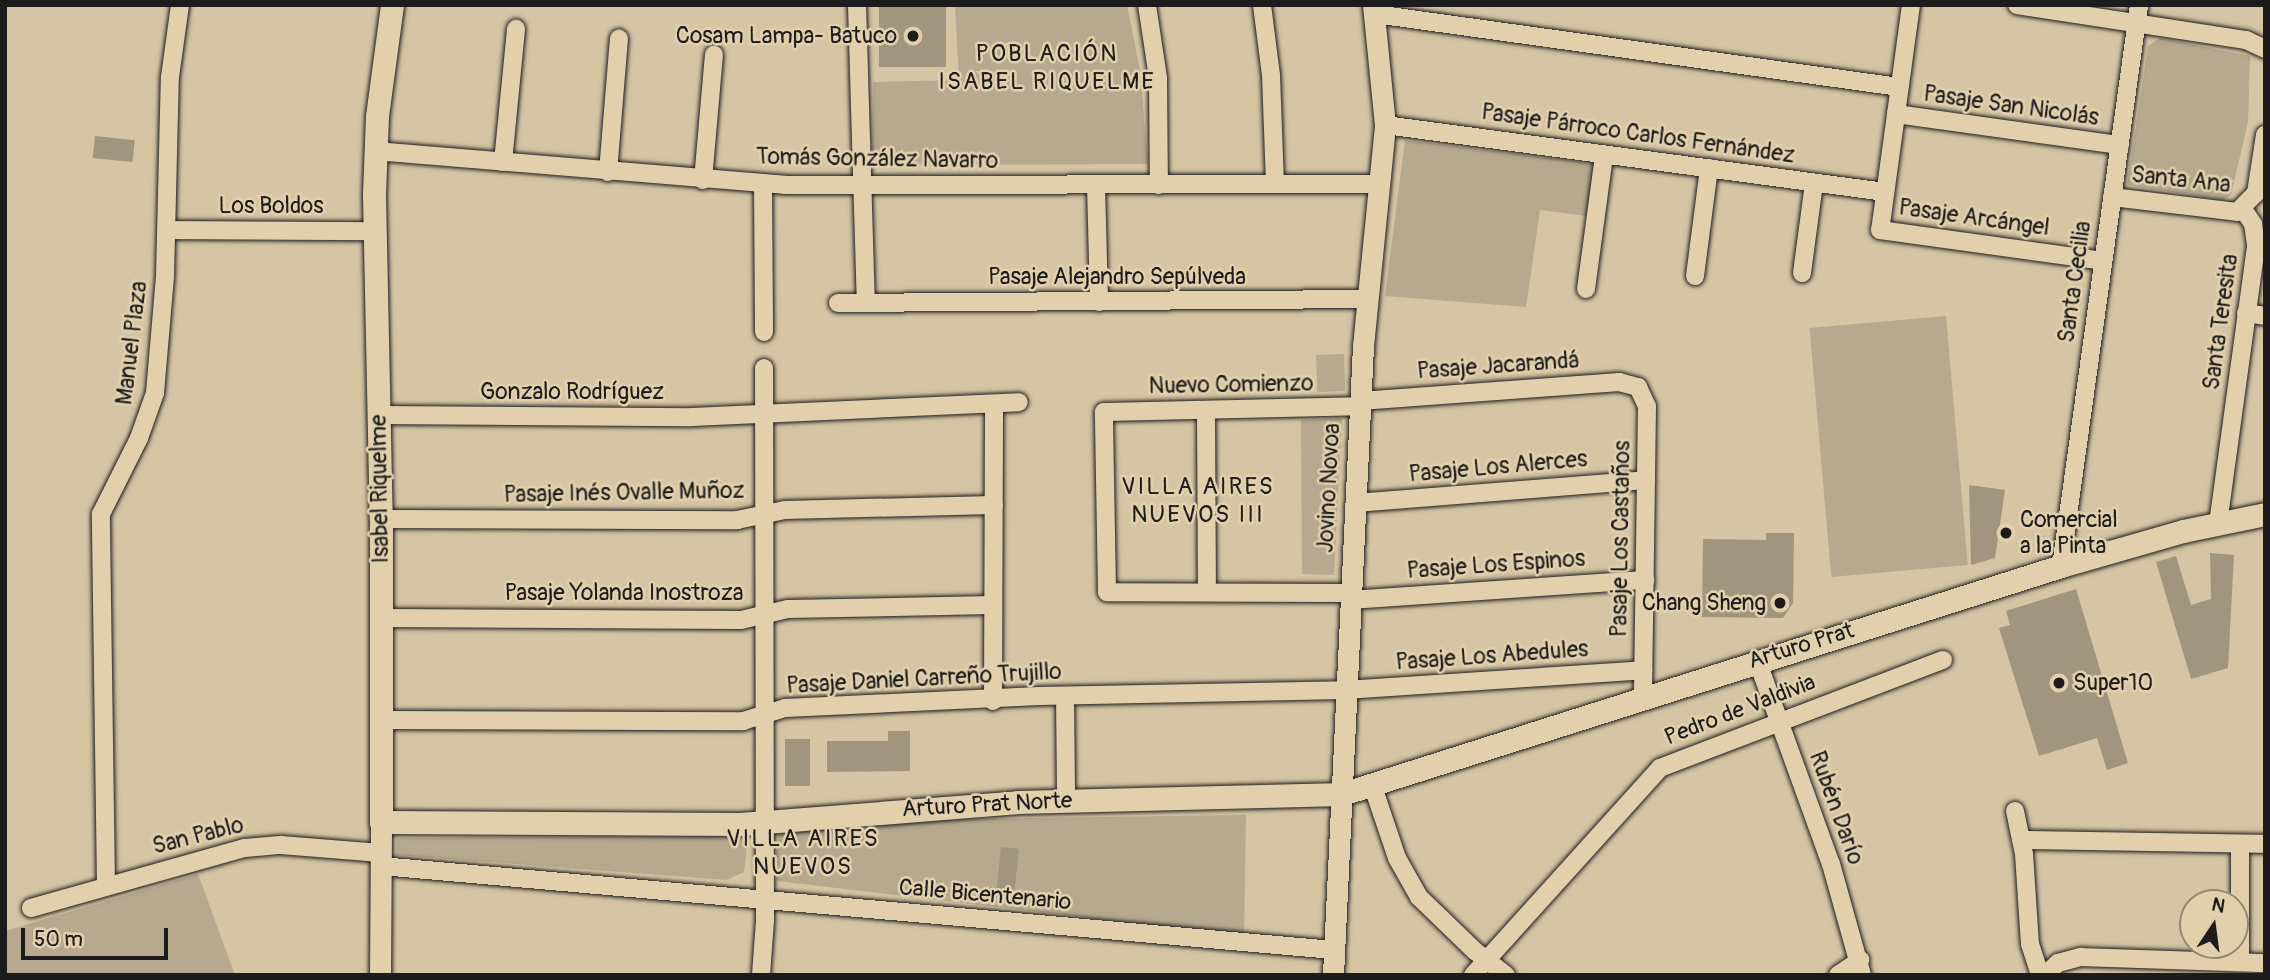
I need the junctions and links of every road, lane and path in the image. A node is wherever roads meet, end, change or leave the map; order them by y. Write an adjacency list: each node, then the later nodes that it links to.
1 (180, 5): 37 (street, Manuel Plaza)
2 (392, 5): 20 (main road, Isabel Riquelme)
3 (857, 5): 32 (street)
4 (1147, 5): 31 (street)
5 (1262, 5): 28 (street)
6 (1910, 5): 15 (street)
7 (2017, 5): 10 (street)
8 (2139, 5): 10 (street, Santa Cecilia)
9 (1374, 10): 15 (street); 17 (street, Jovino Novoa)
10 (2136, 24): 13 (street); 19 (street, Santa Cecilia)
11 (516, 29): 22 (street)
12 (619, 38): 24 (street)
13 (2265, 50)
14 (714, 54): 25 (street)
15 (1899, 87): 16 (street)
16 (1896, 114): 19 (street, Pasaje San Nicolás); 33 (street)
17 (1385, 125): 21 (street, Pasaje Párroco Carlos Fernández); 29 (street, Jovino Novoa)
18 (2265, 135): 34 (street)
19 (2120, 145): 35 (street, Santa Cecilia)
20 (375, 151): 22 (street, Tomás González Navarro); 38 (main road, Isabel Riquelme)
21 (1604, 155): 23 (street, Pasaje Párroco Carlos Fernández); 42 (street)
22 (503, 162): 24 (street, Tomás González Navarro)
23 (1709, 169): 27 (street, Pasaje Párroco Carlos Fernández); 41 (street)
24 (608, 172): 25 (street, Tomás González Navarro)
25 (703, 180): 26 (street, Tomás González Navarro)
26 (763, 183): 32 (street, Tomás González Navarro); 48 (street)
27 (1814, 183): 33 (street, Pasaje Párroco Carlos Fernández); 40 (street)
28 (1275, 184): 29 (street, Tomás González Navarro); 31 (street, Tomás González Navarro)
29 (1380, 184): 43 (street, Jovino Novoa)
30 (1096, 185): 31 (street, Tomás González Navarro); 32 (street, Tomás González Navarro); 44 (street)
31 (1159, 185)
32 (859, 186): 46 (street)
33 (1885, 192): 39 (street, Pasaje Arcángel)
34 (2260, 194): 36 (street)
35 (2112, 197): 36 (street, Santa Ana); 39 (street, Santa Cecilia)
36 (2243, 209): 47 (street, Santa Teresita)
37 (167, 230): 38 (street, Los Boldos); 91 (street, Manuel Plaza)
38 (374, 231): 56 (main road, Isabel Riquelme)
39 (2103, 261): 64 (street, Santa Cecilia)
40 (1802, 273)
41 (1695, 276)
42 (1586, 289)
43 (1367, 299): 44 (street, Pasaje Alejandro Sepúlveda); 52 (street, Jovino Novoa)
44 (1099, 302): 46 (street, Pasaje Alejandro Sepúlveda)
45 (838, 303): 46 (street, Pasaje Alejandro Sepúlveda)
46 (866, 303)
47 (2256, 314): 63 (street, Santa Teresita)
48 (764, 331)
49 (764, 368): 55 (street)
50 (1638, 387): 52 (street, Pasaje Jacarandá); 57 (street, Pasaje Los Castaños)
51 (1019, 402): 53 (street, Gonzalo Rodríguez)
52 (1360, 403): 54 (street, Nuevo Comienzo); 58 (street, Jovino Novoa)
53 (994, 404): 55 (street, Gonzalo Rodríguez); 59 (street)
54 (1206, 410): 66 (street); 66 (street, Nuevo Comienzo)
55 (764, 413): 56 (street, Gonzalo Rodríguez); 60 (street)
56 (379, 415): 62 (main road, Isabel Riquelme)
57 (1646, 480): 58 (street, Pasaje Los Alerces); 65 (street, Pasaje Los Castaños)
58 (1355, 503): 67 (street, Jovino Novoa)
59 (994, 505): 60 (street, Pasaje Inés Ovalle Muñoz); 68 (street)
60 (764, 514): 62 (street, Pasaje Inés Ovalle Muñoz); 69 (street)
61 (2265, 514): 63 (main road, Arturo Prat)
62 (381, 519): 70 (main road, Isabel Riquelme)
63 (2218, 524): 64 (main road, Arturo Prat)
64 (2061, 566): 71 (main road, Arturo Prat)
65 (1645, 579): 67 (street, Pasaje Los Espinos); 73 (street, Pasaje Los Castaños)
66 (1207, 592): 67 (street)
67 (1350, 596): 74 (street, Jovino Novoa)
68 (993, 605): 69 (street, Pasaje Yolanda Inostroza); 77 (street)
69 (763, 615): 70 (street, Pasaje Yolanda Inostroza); 78 (street)
70 (381, 618): 79 (main road, Isabel Riquelme)
71 (1758, 660): 75 (main road, Arturo Prat); 80 (street, Rubén Darío)
72 (1942, 660): 80 (street, Pedro de Valdivia)
73 (1643, 670): 74 (street, Pasaje Los Abedules); 75 (street, Pasaje Los Castaños)
74 (1345, 690): 76 (street, Pasaje Daniel Carreño Trujillo); 82 (street, Jovino Novoa)
75 (1643, 695): 81 (main road, Arturo Prat)
76 (1065, 696): 77 (street, Pasaje Daniel Carreño Trujillo); 83 (street)
77 (993, 701): 78 (street, Pasaje Daniel Carreño Trujillo)
78 (763, 715): 79 (street, Pasaje Daniel Carreño Trujillo); 85 (street)
79 (381, 720): 86 (main road, Isabel Riquelme)
80 (1779, 720): 95 (street, Pedro de Valdivia); 98 (street, Rubén Darío)
81 (1372, 784): 82 (main road, Arturo Prat); 95 (street)
82 (1342, 794): 83 (main road, Arturo Prat Norte); 94 (street, Jovino Novoa)
83 (1066, 800): 85 (main road, Arturo Prat Norte)
84 (2015, 811): 87 (street)
85 (762, 821): 86 (main road, Arturo Prat Norte); 92 (street)
86 (381, 822): 90 (street, Isabel Riquelme)
87 (2021, 840): 88 (street); 105 (street)
88 (2240, 844): 89 (street); 97 (street)
89 (2265, 844)
90 (381, 860): 91 (street, San Pablo); 92 (street, Calle Bicentenario); 99 (street, Isabel Riquelme)
91 (106, 886): 93 (street, San Pablo)
92 (764, 900): 94 (street, Calle Bicentenario); 100 (street)
93 (31, 908)
94 (1334, 950): 101 (street, Jovino Novoa)
95 (1486, 960): 102 (street, Pedro de Valdivia); 103 (street)
96 (2265, 963): 97 (street)
97 (2229, 966): 106 (street)
98 (1861, 967): 104 (street)
99 (380, 975)
100 (761, 975)
101 (1333, 975)
102 (1473, 975)
103 (1506, 975)
104 (1838, 975)
105 (2040, 975)
106 (2045, 975)

